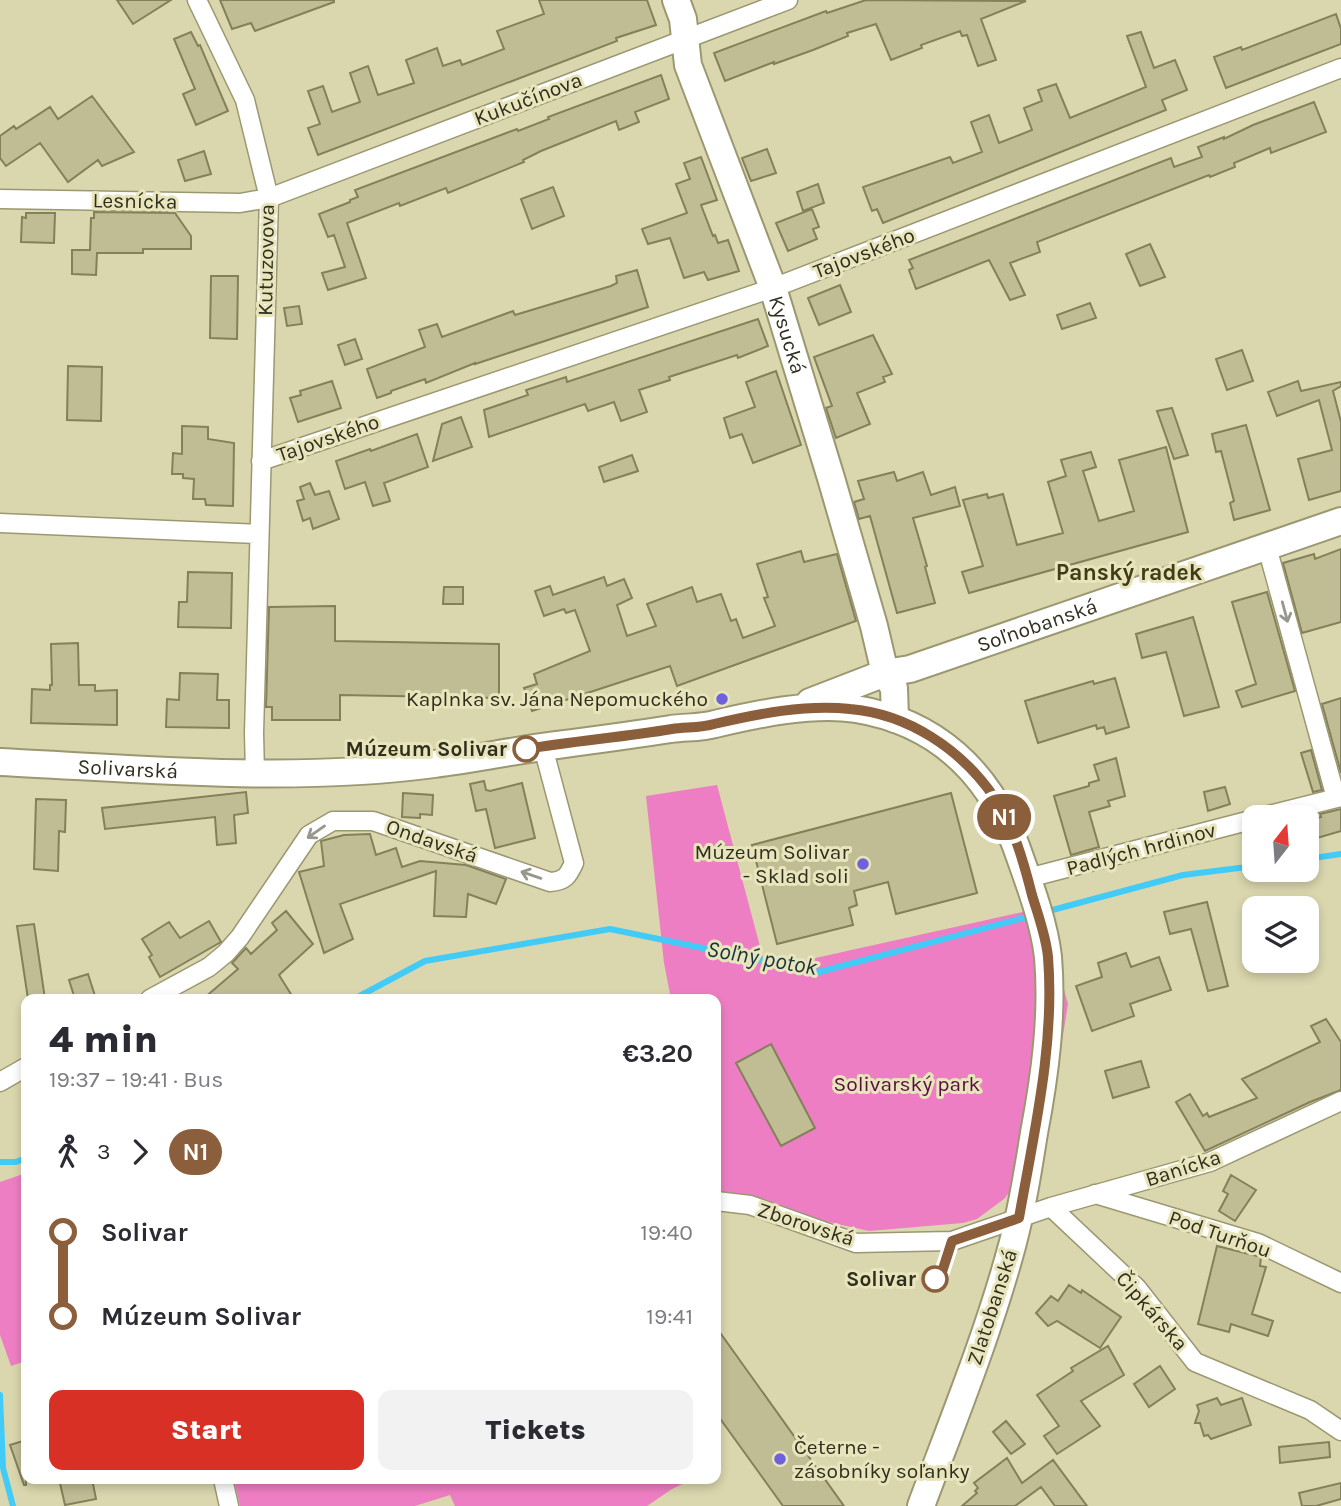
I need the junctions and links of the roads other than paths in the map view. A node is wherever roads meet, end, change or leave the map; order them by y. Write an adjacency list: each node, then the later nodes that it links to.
1 (197, 0): 6 (street, Kutuzovova)
2 (676, 0): 4 (street, Kysucká)
3 (788, 0): 4 (street, Kukučínova)
4 (684, 39): 6 (street, Kukučínova); 8 (street, Kysucká)
5 (1341, 68): 8 (street, Tajovského)
6 (269, 198): 7 (street, Lesnícka); 9 (street, Kutuzovova)
7 (0, 199)
8 (773, 289): 9 (street, Tajovského); 14 (street, Kysucká)
9 (261, 461): 12 (street, Kutuzovova)
10 (1341, 521): 13 (street, Soľnobanská)
11 (0, 523): 12 (street)
12 (259, 534): 19 (street, Kutuzovova)
13 (1267, 547): 14 (street, Soľnobanská); 20 (street, one-way to 20)
14 (885, 673): 15 (street, Soľnobanská); 16 (street)
15 (784, 712): 16 (street, Zlatobanská); 17 (street, Solivarská)
16 (886, 716): 23 (street, Zlatobanská)
17 (543, 747): 19 (street, Solivarská); 24 (street, Ondavská, one-way to 24)
18 (0, 762): 19 (street, Solivarská)
19 (255, 774)
20 (1339, 797): 21 (street)
21 (1308, 805)
22 (1242, 823): 23 (street, Padlých hrdinov)
23 (1030, 888): 31 (street, Zlatobanská)
24 (159, 994)
25 (21, 1070): 26 (street)
26 (0, 1082)
27 (1341, 1101): 28 (street, Banícka)
28 (1096, 1194): 30 (street, Banícka); 32 (street, Pod Turňou)
29 (721, 1202): 31 (street, Zborovská)
30 (1051, 1207): 31 (street, Banícka); 33 (street, Čipkárska)
31 (1019, 1218): 36 (street, Zlatobanská)
32 (1341, 1283)
33 (1341, 1432)
34 (224, 1484): 35 (street)
35 (229, 1506)
36 (922, 1506)

